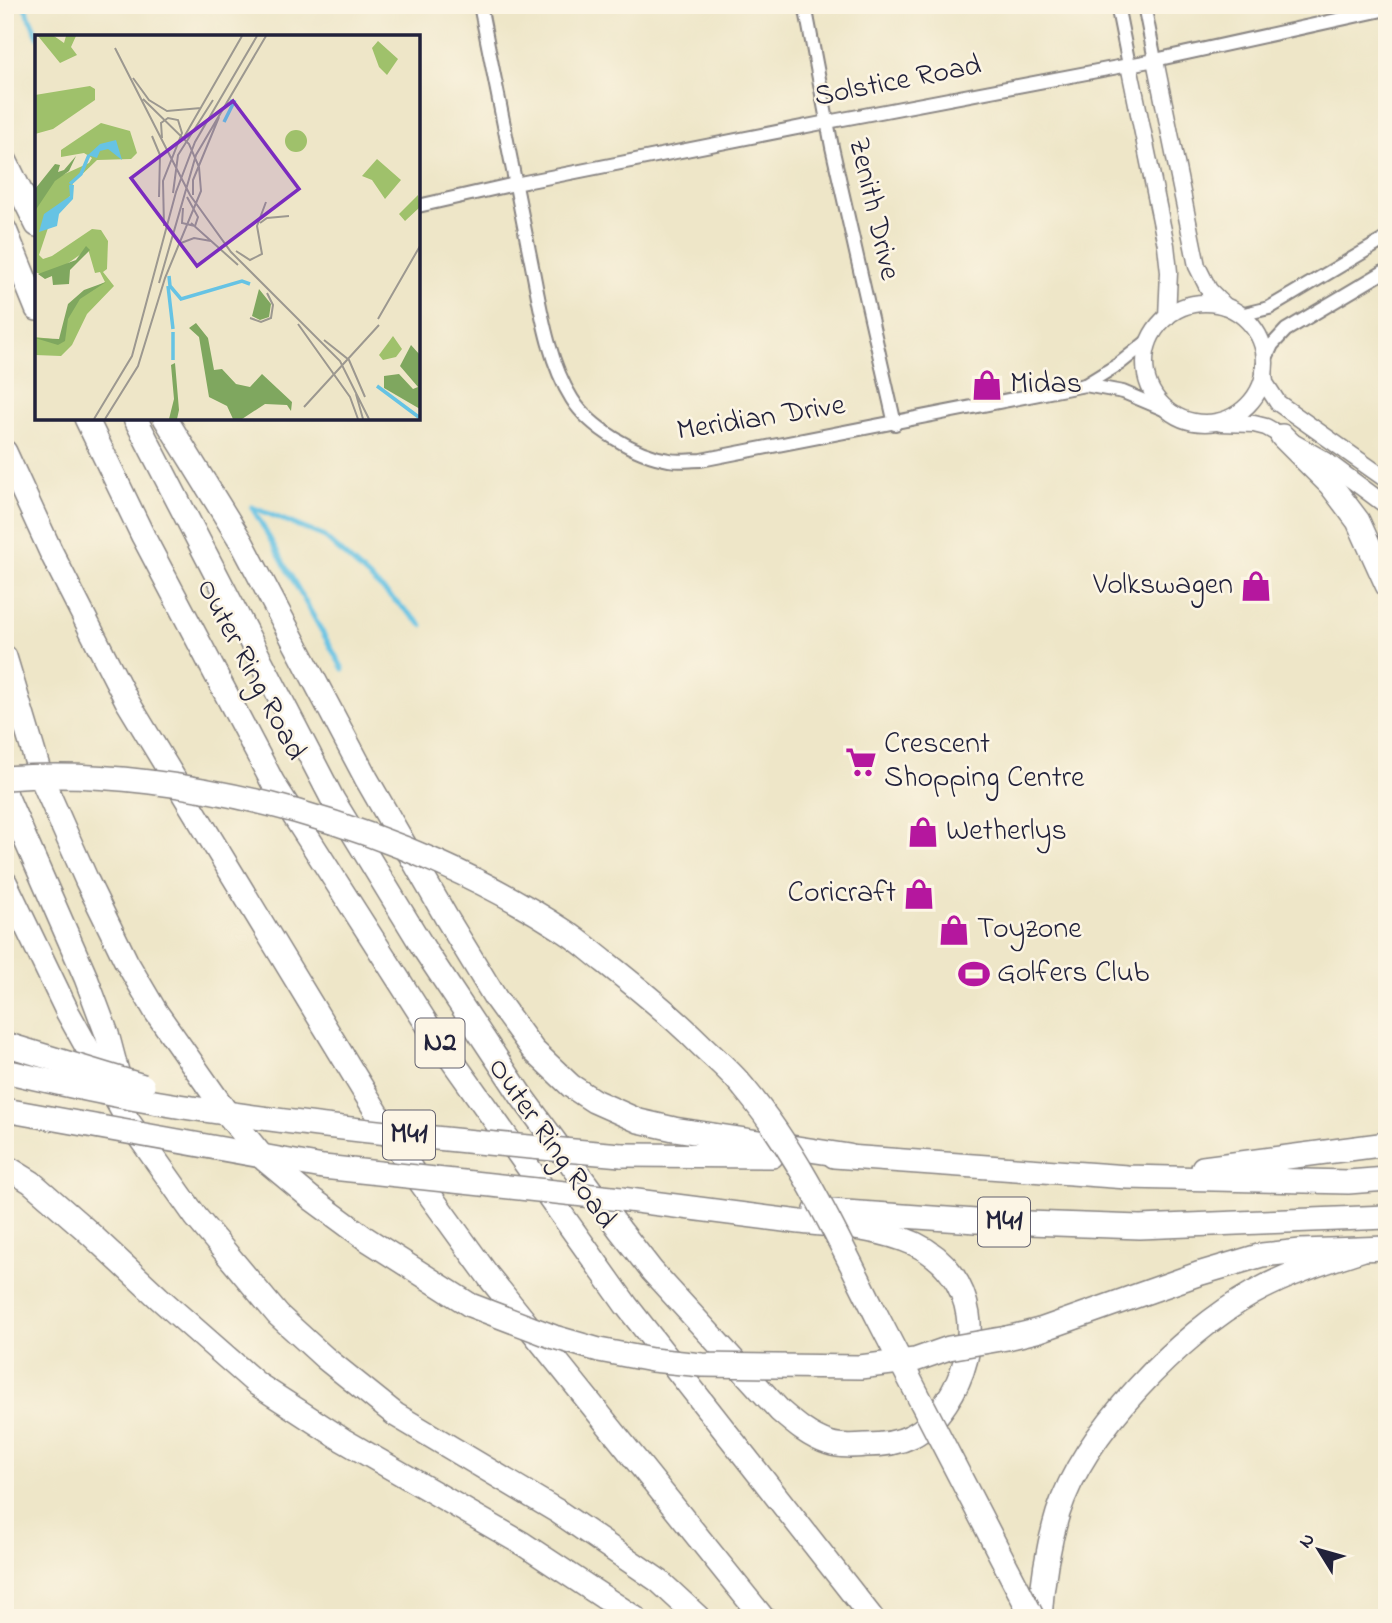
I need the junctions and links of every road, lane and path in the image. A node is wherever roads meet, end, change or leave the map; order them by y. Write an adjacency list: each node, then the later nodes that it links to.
1 (480, 5): 10 (street, Meridian Drive)
2 (805, 5): 8 (street, Zenith Drive)
3 (1117, 5): 7 (street)
4 (1144, 5): 6 (street)
5 (1387, 9): 6 (street, Solstice Road)
6 (1155, 60): 7 (street, Solstice Road); 17 (street)
7 (1129, 65): 8 (street, Solstice Road); 18 (street)
8 (827, 122): 10 (street, Solstice Road); 27 (street, Zenith Drive)
9 (5, 160): 12 (highway)
10 (515, 184): 11 (street, Solstice Road); 27 (street, Meridian Drive)
11 (420, 206)
12 (34, 219)
13 (5, 230): 16 (highway)
14 (1387, 238): 17 (street)
15 (1387, 270): 20 (street)
16 (35, 304)
17 (1233, 311): 18 (street); 20 (street)
18 (1167, 317): 19 (street)
19 (1149, 340): 21 (street, Meridian Drive); 22 (street)
20 (1263, 368): 26 (street); 30 (street)
21 (1085, 385): 22 (street, Meridian Drive); 27 (street, Meridian Drive)
22 (1168, 411): 26 (street)
23 (87, 420): 54 (highway, Outer Ring Road / N2)
24 (136, 420): 47 (highway)
25 (166, 420): 43 (highway)
26 (1212, 423): 28 (street)
27 (895, 424)
28 (1282, 436): 31 (street); 32 (highway)
29 (5, 452): 53 (highway)
30 (1387, 480)
31 (1387, 506)
32 (1387, 585)
33 (5, 657): 50 (highway, bridge)
34 (5, 778): 55 (highway, bridge)
35 (5, 793): 41 (highway)
36 (5, 882): 41 (highway)
37 (5, 1044): 39 (highway, bridge)
38 (5, 1072): 39 (highway, M41, bridge)
39 (198, 1109): 43 (highway, M41, bridge)
40 (5, 1110): 47 (highway, M41, bridge)
41 (128, 1121): 52 (highway)
42 (1387, 1144): 45 (highway)
43 (849, 1156): 45 (highway, M41)
44 (5, 1166): 51 (highway)
45 (1127, 1177): 46 (highway, M41)
46 (1387, 1179)
47 (621, 1199): 48 (highway, M41)
48 (1387, 1217)
49 (1387, 1248): 50 (highway)
50 (1362, 1250): 56 (highway)
51 (635, 1618)
52 (699, 1618)
53 (763, 1618)
54 (872, 1618)
55 (1034, 1618)
56 (1040, 1618)

